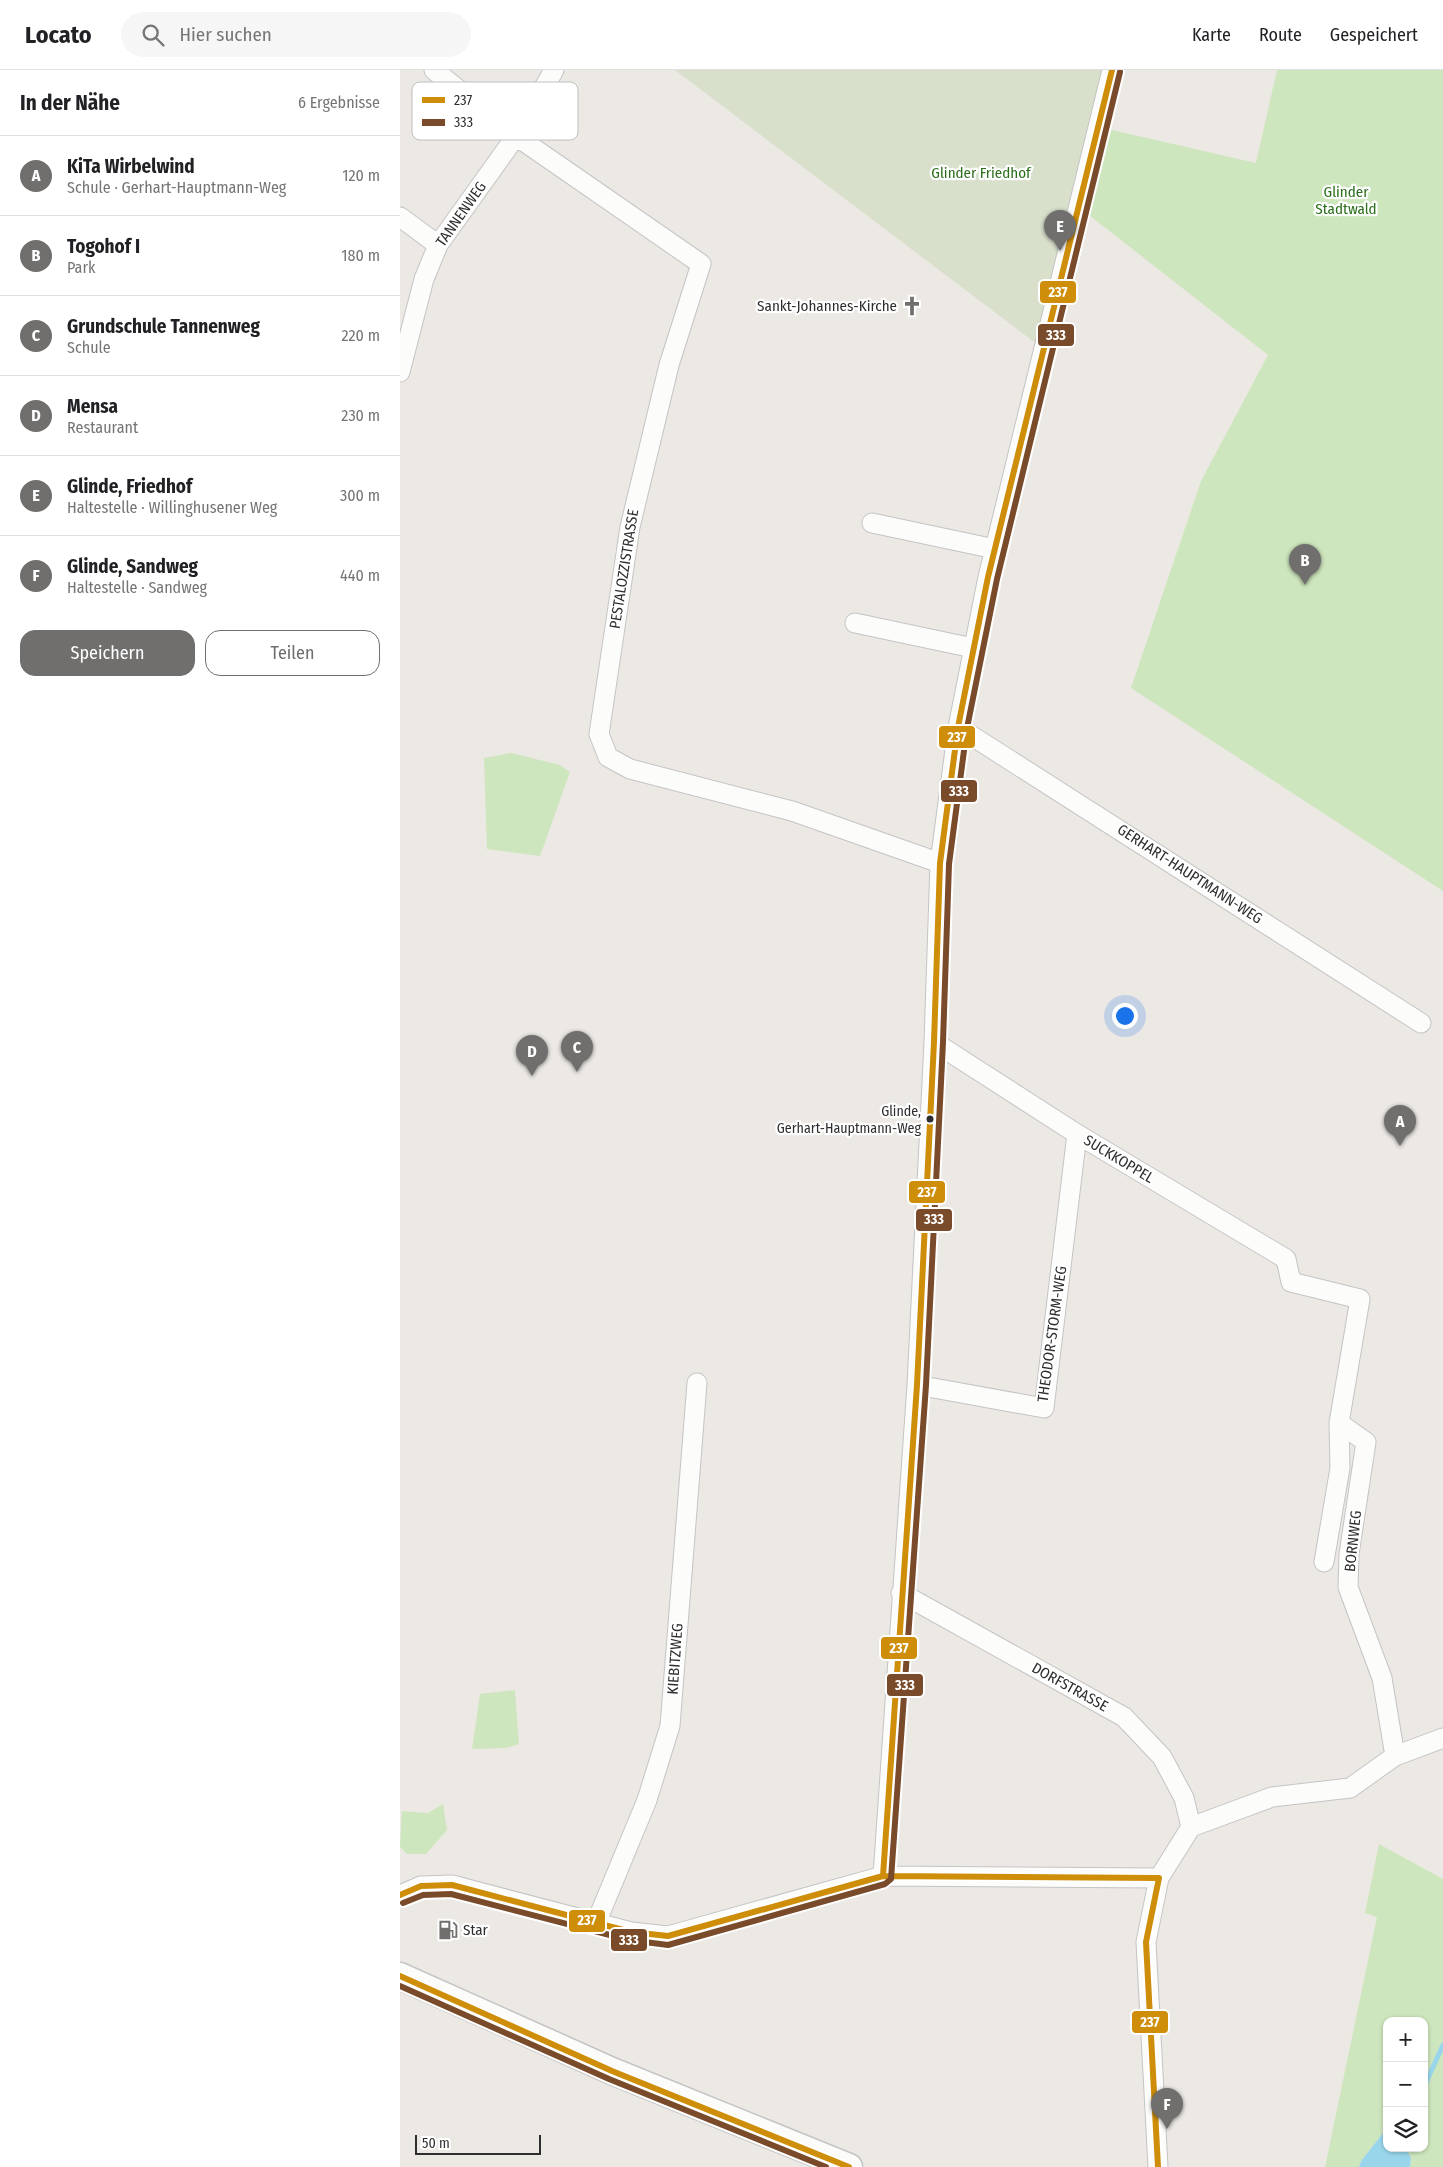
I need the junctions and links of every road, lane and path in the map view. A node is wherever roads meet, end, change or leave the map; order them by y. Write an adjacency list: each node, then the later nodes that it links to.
1 (434, 70): 4 (street)
2 (554, 70): 5 (street, TANNENWEG)
3 (1112, 70): 12 (street)
4 (449, 82)
5 (547, 82)
6 (513, 140): 9 (street, TANNENWEG)
7 (522, 140): 16 (street, PESTALOZZISTRASSE)
8 (400, 218): 9 (street)
9 (438, 245): 10 (street, TANNENWEG)
10 (400, 372)
11 (872, 523): 12 (street)
12 (995, 549): 14 (street)
13 (855, 623): 14 (street)
14 (973, 648): 15 (street)
15 (958, 727): 16 (street); 17 (street, GERHART-HAUPTMANN-WEG)
16 (940, 864): 18 (street)
17 (1421, 1022)
18 (934, 1042): 19 (street, SUCKKOPPEL); 22 (street)
19 (1077, 1134): 20 (street, SUCKKOPPEL); 22 (street, THEODOR-STORM-WEG)
20 (1291, 1282): 23 (street, BORNWEG)
21 (697, 1383): 34 (street, KIEBITZWEG)
22 (917, 1385): 27 (street)
23 (1338, 1423): 24 (street, BORNWEG); 25 (street, BORNWEG)
24 (1340, 1468): 25 (street); 26 (street, BORNWEG)
25 (1361, 1478): 29 (street, BORNWEG)
26 (1324, 1562)
27 (901, 1593): 30 (street, DORFSTRASSE); 31 (street)
28 (1443, 1738): 29 (street)
29 (1395, 1756): 30 (street)
30 (1191, 1827): 32 (street)
31 (882, 1876): 32 (street); 34 (street)
32 (1159, 1878): 37 (street)
33 (400, 1895): 34 (street)
34 (596, 1923)
35 (400, 1976): 36 (main road)
36 (849, 2167)
37 (1158, 2167)

